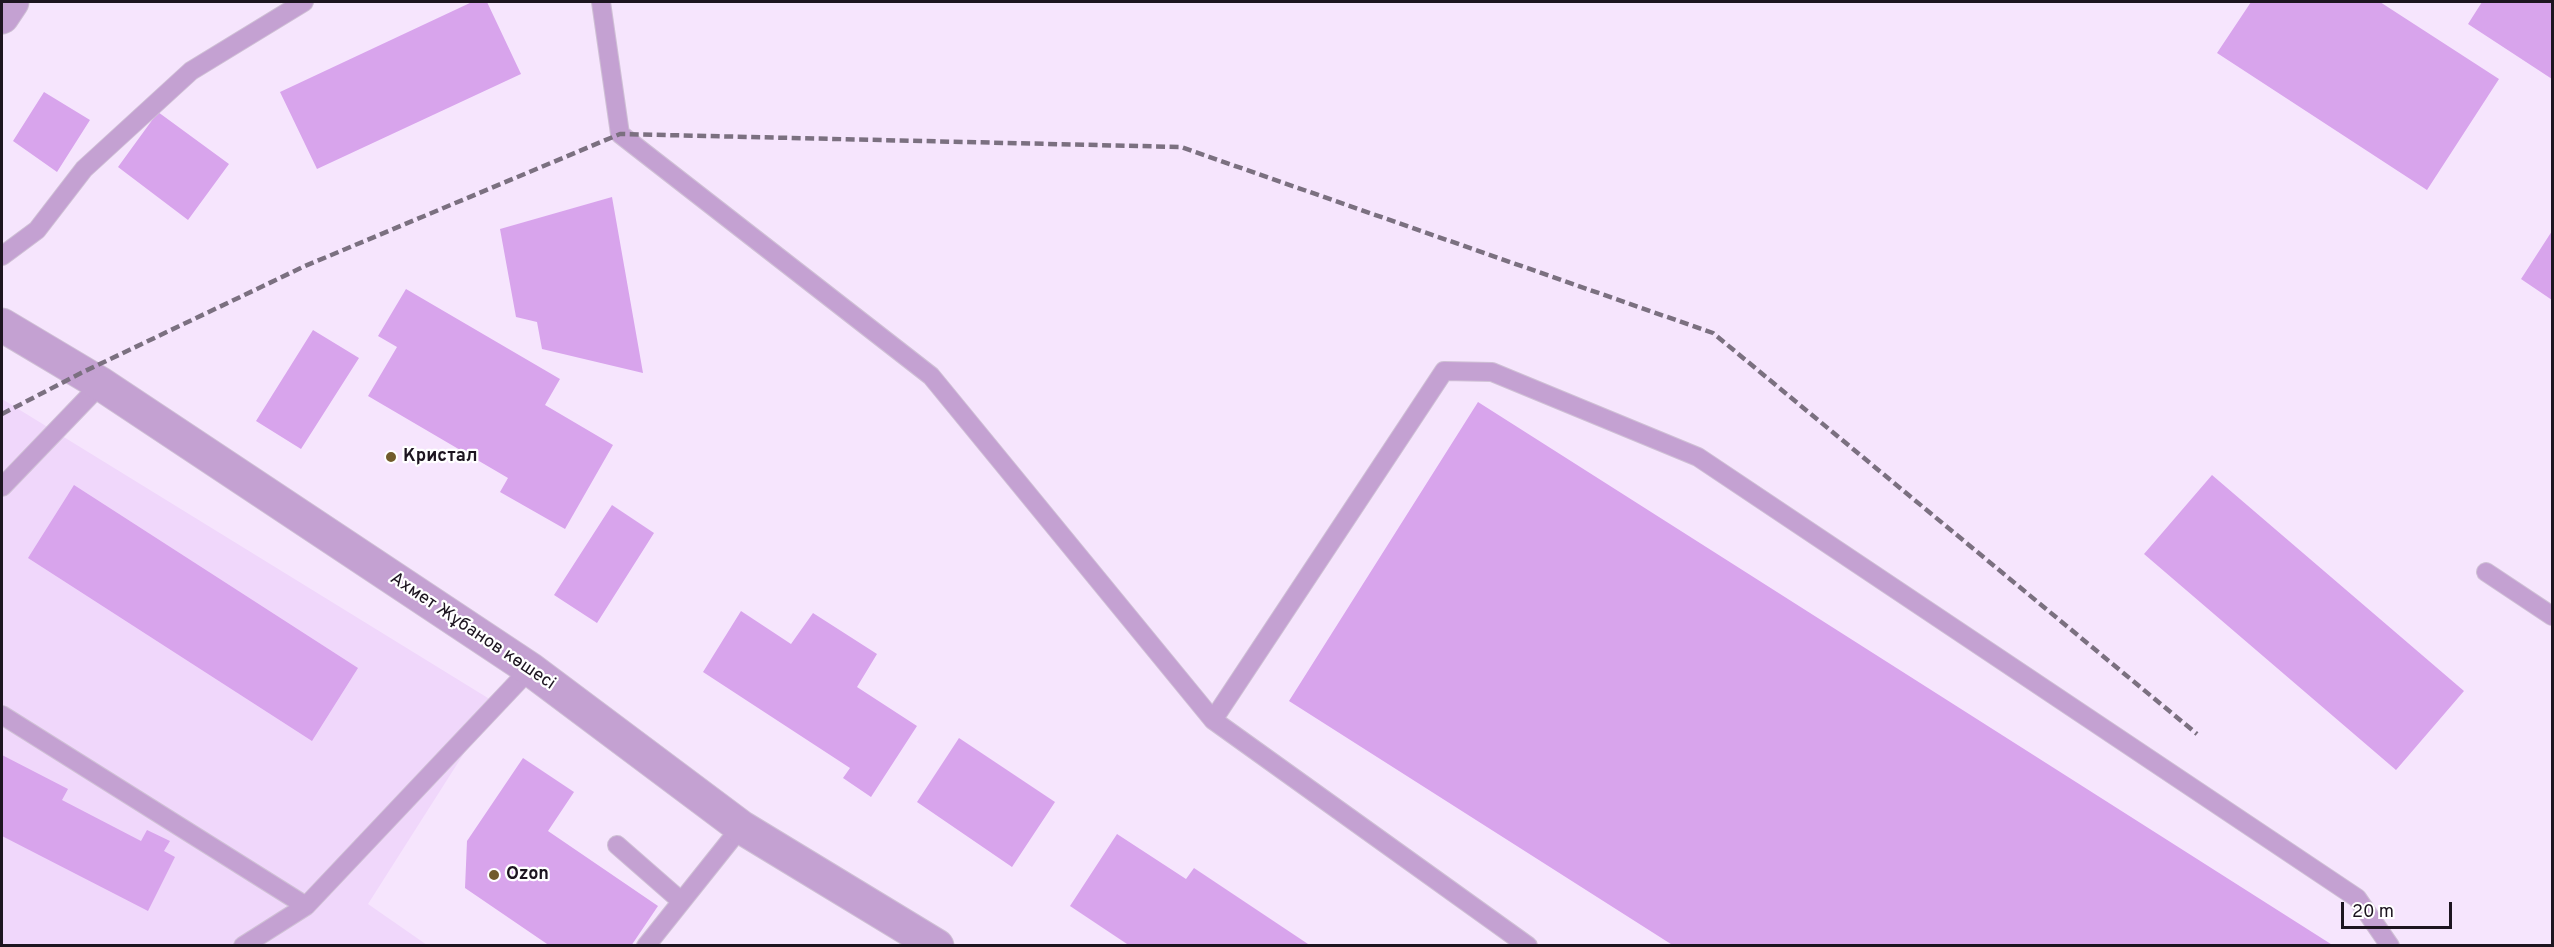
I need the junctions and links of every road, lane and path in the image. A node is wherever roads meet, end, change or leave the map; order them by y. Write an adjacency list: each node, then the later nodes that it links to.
1 (12, 2): 4 (street)
2 (304, 2): 5 (lane)
3 (601, 2): 13 (lane)
4 (2, 17)
5 (2, 256)
6 (2, 325): 7 (street, Ахмет Жұбанов көшесі)
7 (100, 384): 8 (lane); 11 (street, Ахмет Жұбанов көшесі)
8 (2, 487)
9 (2486, 572): 10 (lane)
10 (2553, 616)
11 (530, 669): 14 (street, Ахмет Жұбанов көшесі); 17 (lane)
12 (2, 715): 17 (lane)
13 (1213, 720): 21 (lane); 22 (lane)
14 (741, 827): 16 (lane); 20 (street, Ахмет Жұбанов көшесі)
15 (617, 845): 16 (lane)
16 (681, 902): 19 (lane)
17 (306, 906): 18 (lane)
18 (243, 945)
19 (646, 945)
20 (937, 945)
21 (1528, 945)
22 (2390, 945)

